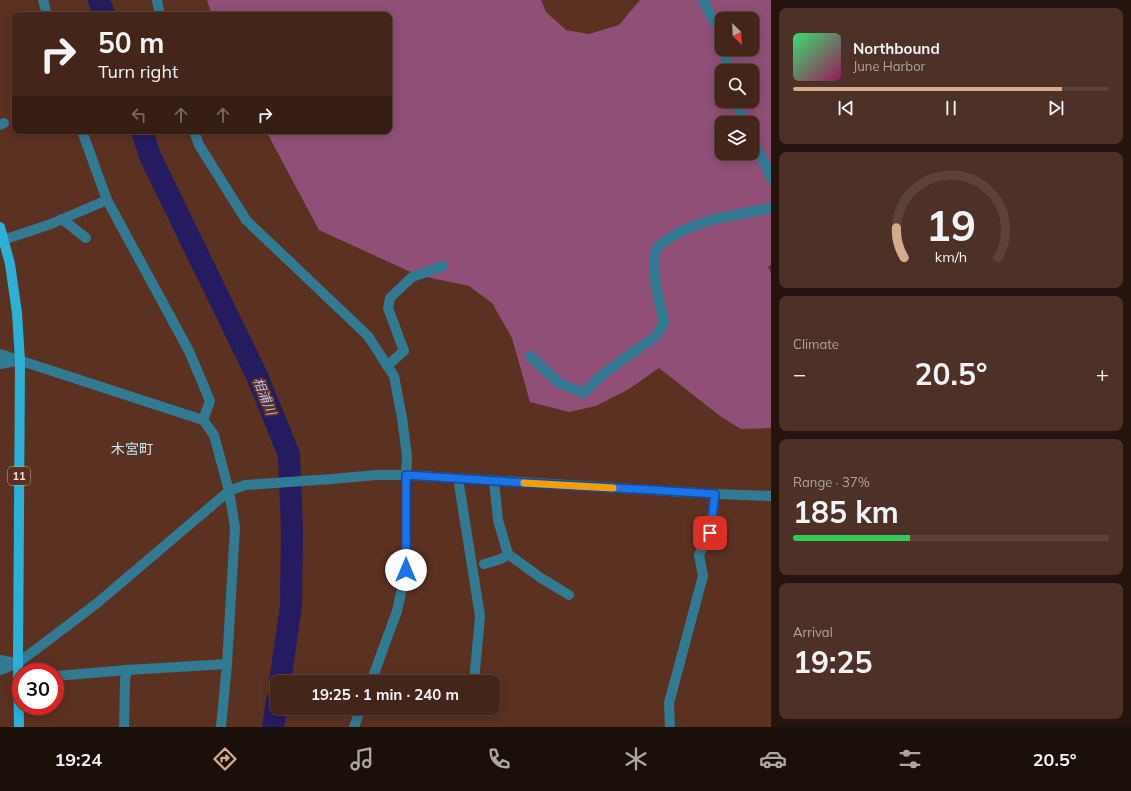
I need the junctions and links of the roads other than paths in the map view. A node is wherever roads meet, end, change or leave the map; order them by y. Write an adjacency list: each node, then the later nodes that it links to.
1 (43, 0): 4 (street)
2 (157, 0): 5 (street)
3 (703, 0): 6 (street)
4 (46, 12)
5 (159, 12)
6 (715, 23)
7 (83, 134): 11 (street)
8 (195, 134): 22 (street)
9 (759, 153): 10 (street)
10 (771, 179)
11 (107, 200): 13 (street); 23 (street)
12 (771, 208): 19 (street)
13 (62, 218): 15 (street); 16 (street)
14 (0, 228): 16 (main road, 11)
15 (86, 238)
16 (3, 240): 20 (main road, 11)
17 (443, 266): 22 (street)
18 (0, 354): 20 (street)
19 (530, 356)
20 (20, 361): 21 (street); 23 (street); 34 (main road, 11)
21 (0, 364)
22 (387, 366): 24 (street)
23 (203, 420): 27 (street)
24 (406, 475): 25 (street); 27 (street); 40 (street)
25 (458, 478): 26 (street); 41 (street)
26 (494, 481): 28 (street); 30 (street)
27 (229, 491): 34 (street); 35 (street)
28 (715, 494): 29 (street); 48 (street)
29 (771, 496)
30 (508, 554): 31 (street); 32 (street)
31 (484, 564)
32 (569, 595)
33 (0, 660): 34 (street)
34 (18, 663)
35 (227, 664): 38 (street); 46 (street)
36 (12, 665): 37 (street)
37 (0, 670)
38 (127, 670): 39 (street); 45 (street)
39 (64, 675)
40 (374, 675)
41 (475, 675)
42 (18, 715): 44 (main road, 11)
43 (358, 715): 47 (street)
44 (18, 727)
45 (124, 727)
46 (221, 727)
47 (354, 727)
48 (670, 727)

